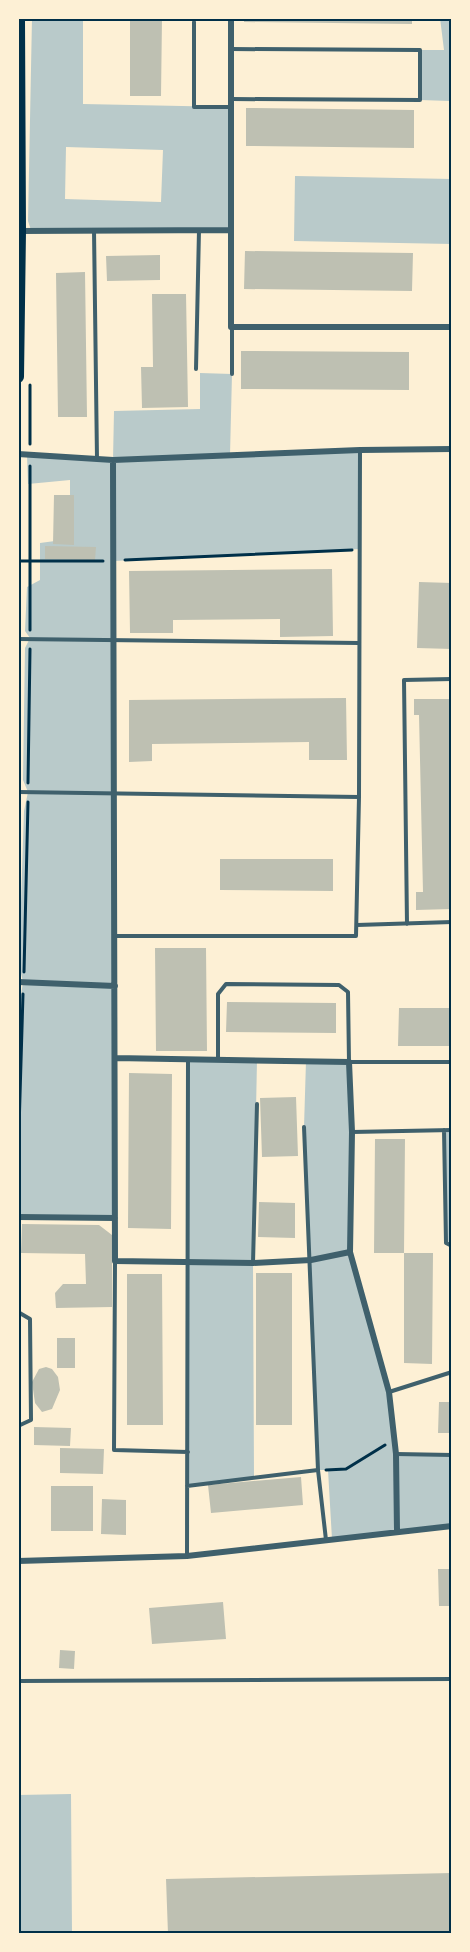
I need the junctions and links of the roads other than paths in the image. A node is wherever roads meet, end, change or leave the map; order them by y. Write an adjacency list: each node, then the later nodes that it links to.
1 (19, 18): 10 (main road)
2 (231, 19): 4 (street)
3 (194, 22): 6 (lane)
4 (231, 49): 5 (street); 5 (lane)
5 (231, 99): 6 (street)
6 (231, 107): 9 (street)
7 (94, 230): 8 (street); 10 (street); 19 (lane)
8 (199, 230): 9 (street); 13 (lane)
9 (231, 230): 11 (street)
10 (20, 231): 15 (main road)
11 (231, 327): 12 (street); 14 (lane)
12 (452, 327)
13 (196, 369)
14 (232, 374)
15 (18, 377)
16 (452, 449): 17 (street)
17 (360, 450): 20 (street); 23 (lane)
18 (18, 454): 19 (street)
19 (97, 459): 20 (street)
20 (113, 460): 22 (street)
21 (18, 639): 22 (lane)
22 (114, 639): 23 (lane); 26 (street)
23 (359, 643): 27 (lane)
24 (452, 680): 29 (lane)
25 (18, 792): 26 (lane)
26 (114, 794): 27 (lane); 31 (street)
27 (359, 797): 30 (lane)
28 (452, 922): 29 (lane)
29 (407, 924): 30 (lane)
30 (357, 925): 31 (lane)
31 (115, 936): 33 (street)
32 (21, 982): 33 (street)
33 (115, 986): 34 (street)
34 (115, 1058): 35 (street); 45 (street)
35 (188, 1058): 36 (street); 50 (lane)
36 (218, 1059): 37 (street); 37 (lane)
37 (349, 1062): 38 (lane); 43 (street)
38 (452, 1062)
39 (256, 1104): 51 (lane)
40 (304, 1126): 48 (lane)
41 (444, 1130): 42 (lane); 43 (lane); 46 (lane)
42 (452, 1130)
43 (352, 1132): 47 (street)
44 (18, 1217): 45 (street)
45 (115, 1218): 49 (street)
46 (452, 1246)
47 (350, 1252): 48 (street); 54 (street)
48 (311, 1260): 51 (street); 59 (lane)
49 (115, 1261): 50 (street); 56 (lane)
50 (187, 1263): 51 (street); 56 (lane)
51 (253, 1263)
52 (18, 1312): 55 (lane)
53 (452, 1372): 54 (lane)
54 (389, 1392): 57 (street)
55 (18, 1426)
56 (188, 1452): 60 (lane)
57 (396, 1454): 58 (lane); 62 (street)
58 (452, 1455)
59 (318, 1470): 60 (lane); 63 (lane)
60 (186, 1486): 64 (lane)
61 (452, 1526): 62 (street)
62 (397, 1531): 63 (street)
63 (326, 1540): 64 (street)
64 (187, 1556): 65 (street)
65 (18, 1561)
66 (452, 1679): 67 (lane)
67 (18, 1681)

